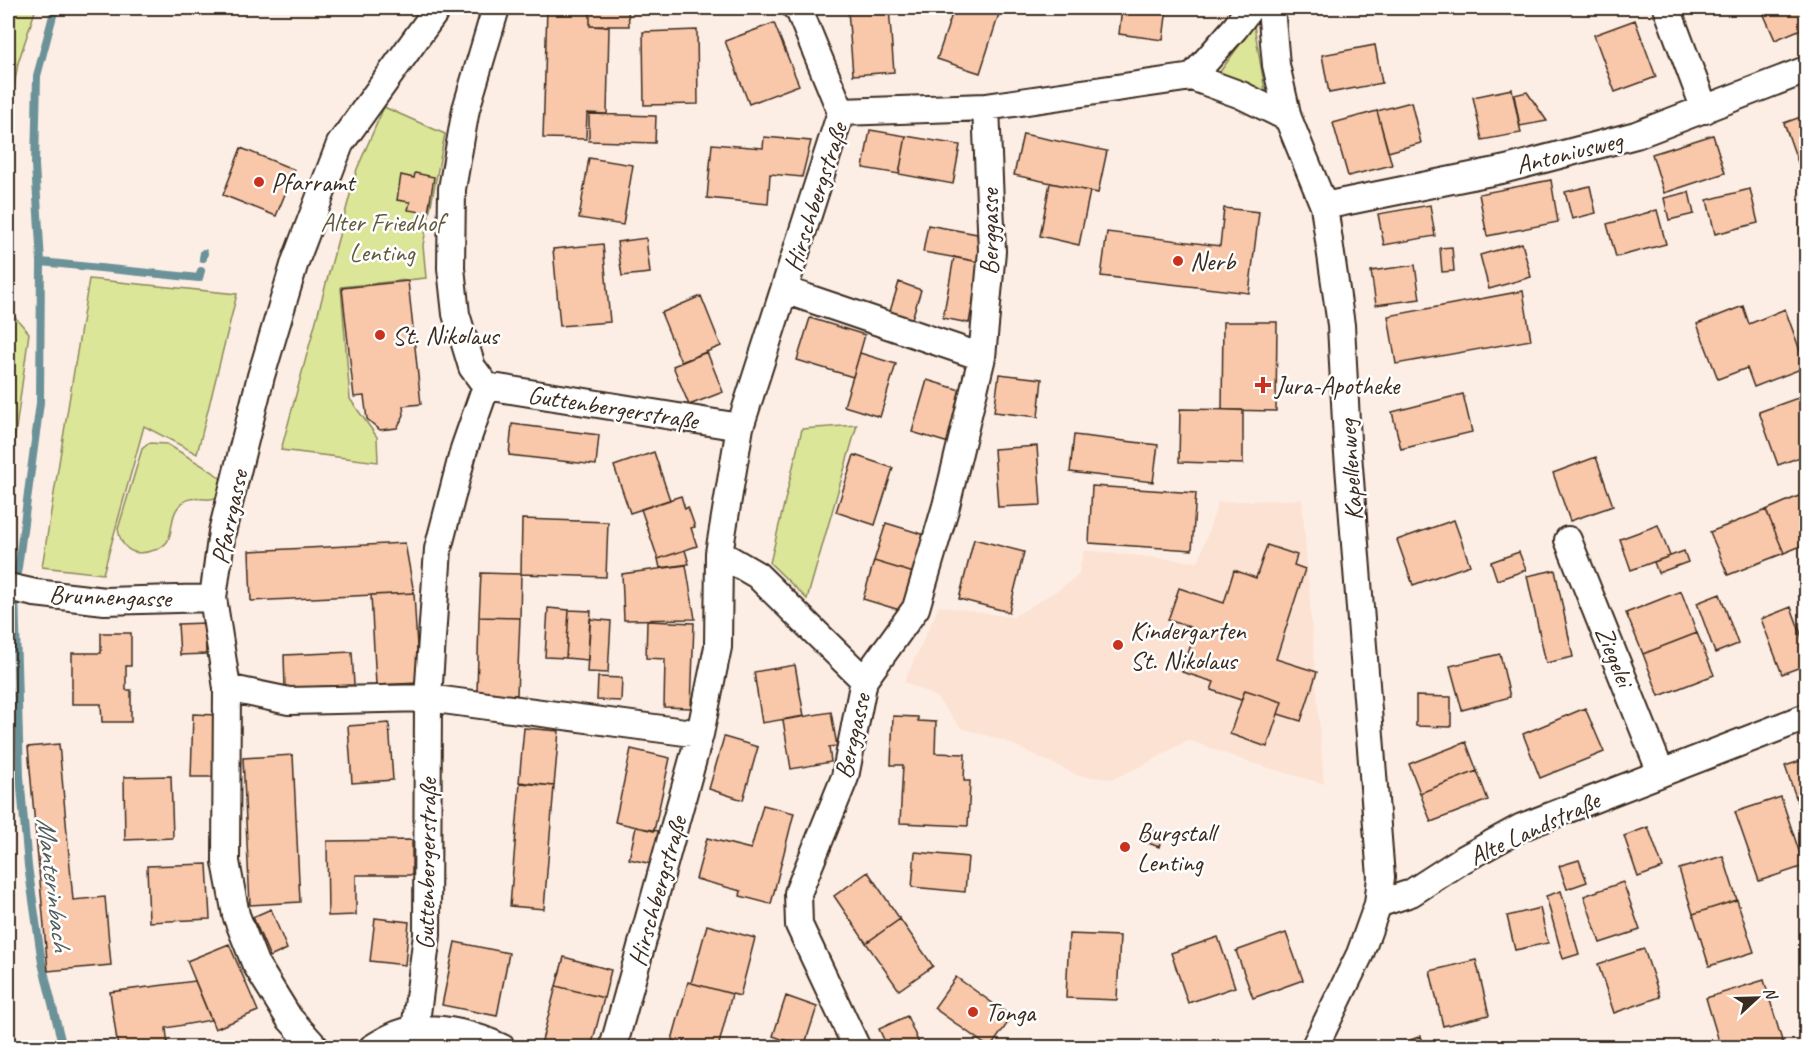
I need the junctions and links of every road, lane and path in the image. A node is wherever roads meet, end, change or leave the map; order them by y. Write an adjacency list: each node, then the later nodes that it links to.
1 (438, 8): 21 (street, Pfarrgasse)
2 (496, 8): 16 (street)
3 (796, 8): 11 (street)
4 (1250, 8): 8 (street)
5 (1271, 8): 12 (street, Kapellenweg)
6 (1667, 8): 10 (street)
7 (1806, 70): 10 (street, Antoniusweg)
8 (1192, 77): 9 (street, Hirschbergstraße); 12 (street, Hirschbergstraße)
9 (986, 107): 11 (street, Hirschbergstraße); 15 (street, Berggasse)
10 (1705, 110): 13 (street, Antoniusweg)
11 (841, 112): 14 (street, Hirschbergstraße)
12 (1288, 118): 13 (street, Kapellenweg)
13 (1324, 206): 28 (street, Kapellenweg)
14 (784, 290): 15 (street); 17 (street, Hirschbergstraße)
15 (982, 357): 22 (street, Berggasse)
16 (486, 386): 17 (street, Guttenbergerstraße); 24 (street, Guttenbergerstraße)
17 (740, 428): 19 (street, Hirschbergstraße)
18 (1568, 540): 27 (street, Ziegelei)
19 (719, 553): 22 (street); 26 (street, Hirschbergstraße)
20 (19, 589): 21 (street, Brunnengasse)
21 (213, 598): 23 (street, Pfarrgasse)
22 (864, 680): 34 (street, Berggasse)
23 (227, 688): 24 (street); 30 (street, Pfarrgasse)
24 (428, 698): 26 (street); 29 (street, Guttenbergerstraße)
25 (1806, 717): 27 (street, Alte Landstraße)
26 (700, 734): 33 (street, Hirschbergstraße)
27 (1661, 773): 28 (street, Alte Landstraße)
28 (1378, 904): 35 (street)
29 (414, 1030): 31 (street); 32 (street)
30 (316, 1047)
31 (372, 1047)
32 (502, 1047)
33 (613, 1047)
34 (857, 1047)
35 (1314, 1047)

